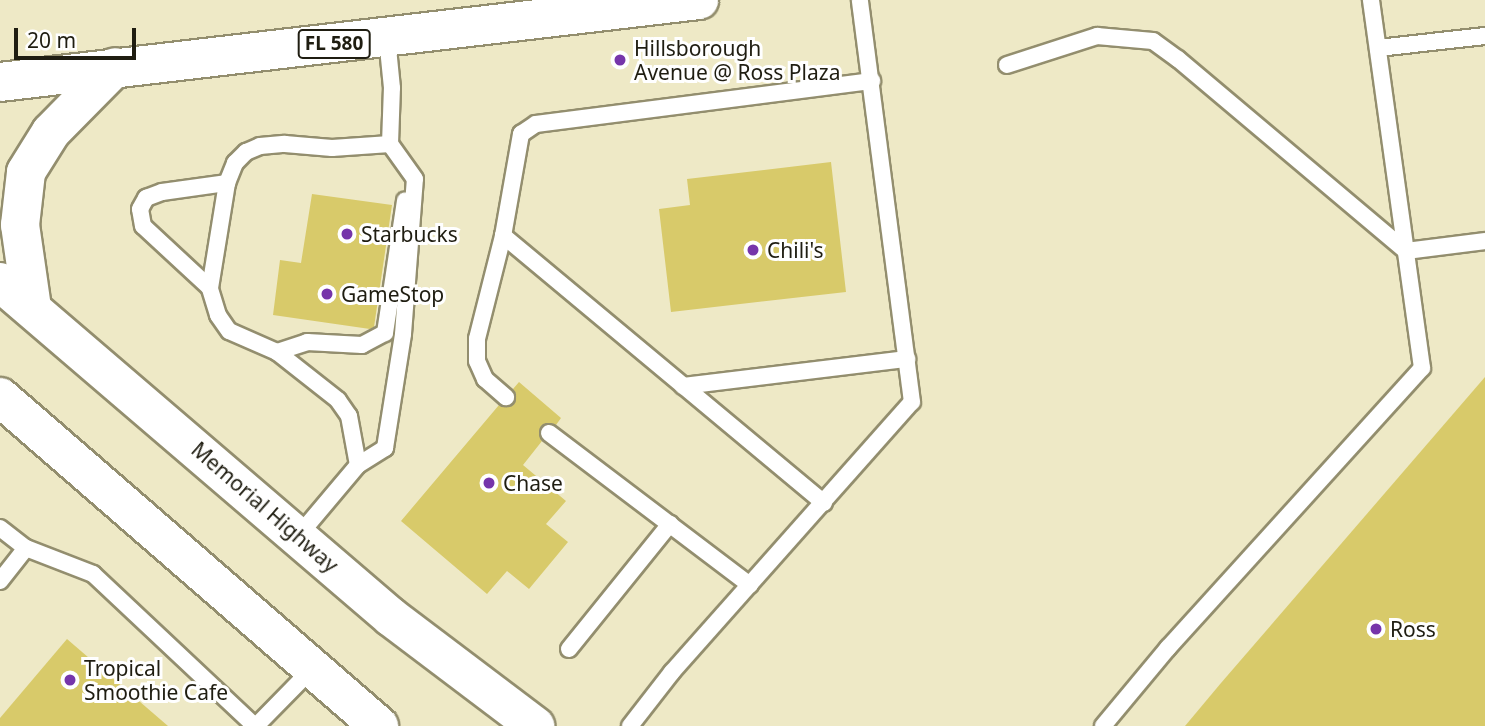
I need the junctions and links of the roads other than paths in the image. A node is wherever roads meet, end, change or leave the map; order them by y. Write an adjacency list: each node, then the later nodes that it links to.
1 (699, 0): 5 (main road, FL 580)
2 (860, 0): 9 (lane)
3 (1371, 0): 6 (lane)
4 (1485, 36): 6 (lane)
5 (387, 38): 8 (main road, FL 580); 11 (lane)
6 (1378, 48): 16 (lane)
7 (1007, 65): 16 (lane)
8 (115, 66): 10 (main road, FL 580); 19 (main road)
9 (872, 81): 14 (lane); 21 (lane)
10 (0, 82)
11 (390, 144): 12 (lane); 13 (lane)
12 (415, 179): 20 (lane); 26 (lane)
13 (227, 183): 18 (lane); 18 (lane)
14 (503, 236): 22 (lane); 24 (lane)
15 (1485, 241): 16 (lane)
16 (1406, 251): 40 (lane)
17 (0, 282): 19 (main road, Memorial Highway)
18 (210, 288): 20 (lane)
19 (32, 308): 30 (main road, Memorial Highway)
20 (277, 352): 26 (lane)
21 (906, 359): 22 (lane); 27 (lane)
22 (683, 386): 27 (lane)
23 (0, 397): 35 (main road)
24 (506, 397)
25 (549, 433): 28 (lane)
26 (358, 465): 30 (lane)
27 (824, 503): 33 (lane)
28 (670, 524): 33 (lane); 34 (lane)
29 (0, 528): 31 (lane)
30 (299, 535): 38 (main road, Memorial Highway)
31 (26, 548): 32 (lane); 36 (lane)
32 (0, 581)
33 (750, 585): 39 (lane)
34 (569, 649)
35 (313, 668): 36 (lane); 37 (main road)
36 (255, 726)
37 (379, 726)
38 (535, 726)
39 (630, 726)
40 (1103, 726)

